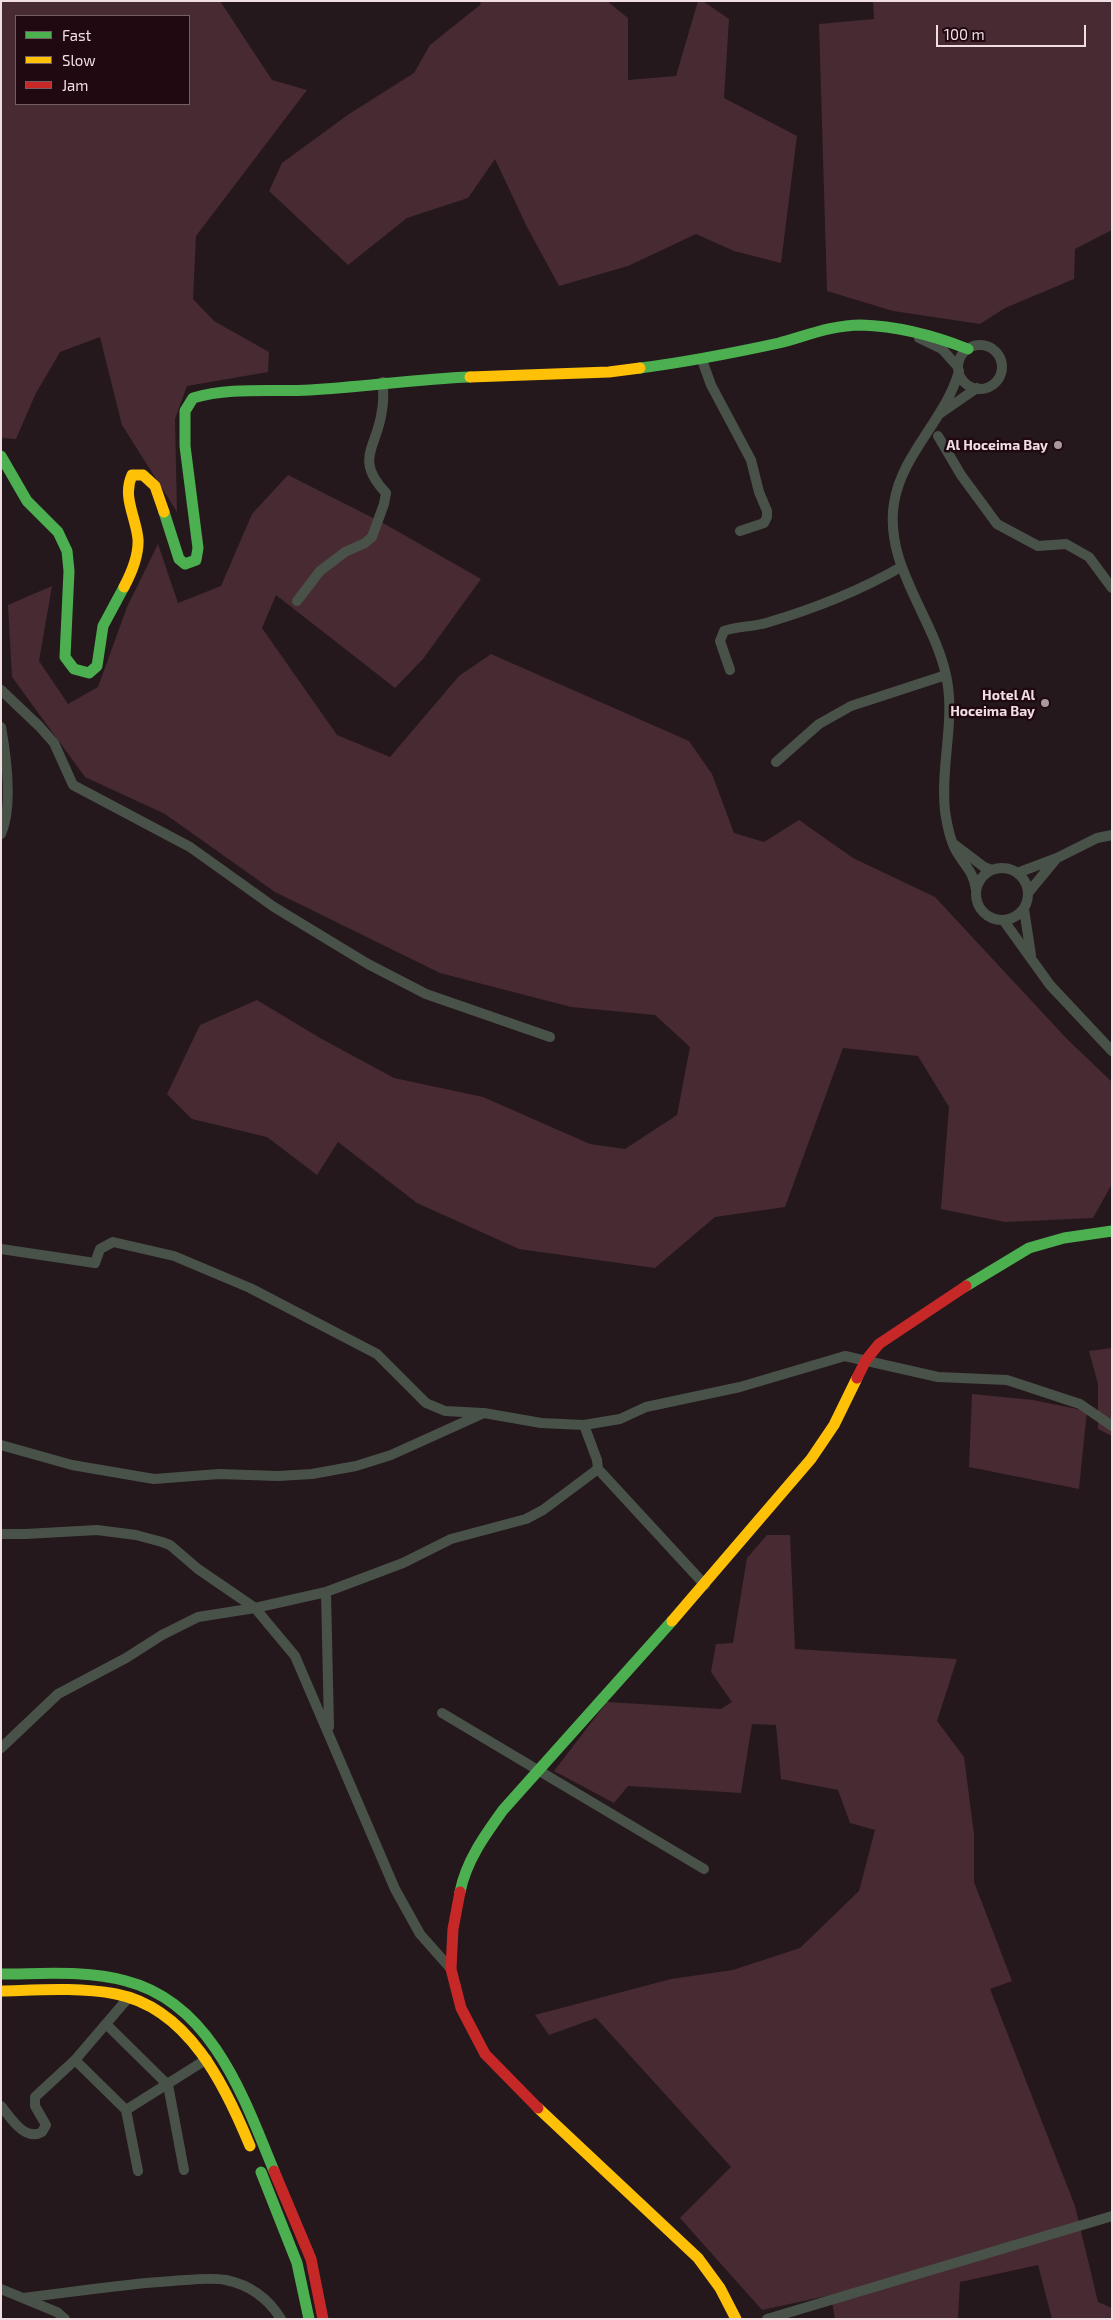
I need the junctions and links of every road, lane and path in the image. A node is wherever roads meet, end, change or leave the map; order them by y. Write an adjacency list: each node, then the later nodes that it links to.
1 (904, 332): 2 (main road); 3 (main road); 4 (street)
2 (968, 349): 4 (street); 6 (street)
3 (702, 360): 5 (main road); 10 (street)
4 (959, 369): 6 (street); 7 (street)
5 (383, 382): 9 (main road); 13 (street)
6 (977, 388): 7 (street)
7 (937, 416): 11 (street)
8 (938, 436): 12 (street)
9 (1, 456)
10 (740, 531)
11 (901, 567): 14 (street); 15 (street)
12 (1112, 588)
13 (297, 601)
14 (730, 670)
15 (946, 675): 18 (street); 21 (street)
16 (1, 690): 30 (street)
17 (1, 727): 19 (street)
18 (776, 762)
19 (1, 834)
20 (1112, 835): 22 (street)
21 (954, 845): 23 (street); 25 (street)
22 (1057, 858): 24 (street); 26 (street)
23 (992, 870): 24 (street); 25 (street)
24 (1017, 873): 26 (street)
25 (976, 890): 28 (street)
26 (1028, 893): 27 (street)
27 (1024, 909): 28 (street); 29 (street)
28 (1004, 921): 29 (street)
29 (1032, 961): 31 (street)
30 (550, 1037)
31 (1112, 1051)
32 (1112, 1231): 34 (main road)
33 (1, 1249): 35 (street)
34 (866, 1360): 36 (street); 37 (street); 41 (main road)
35 (484, 1414): 36 (street); 38 (street)
36 (584, 1425): 39 (street)
37 (1112, 1426)
38 (1, 1445)
39 (598, 1469): 41 (street); 42 (street)
40 (1, 1534): 43 (street)
41 (705, 1585): 47 (main road)
42 (326, 1592): 43 (street); 45 (street)
43 (255, 1608): 45 (street); 46 (street)
44 (442, 1712): 47 (street)
45 (329, 1735): 49 (street)
46 (1, 1748)
47 (539, 1771): 48 (street); 49 (main road)
48 (704, 1869)
49 (450, 1969): 68 (main road)
50 (1, 1974): 67 (main road)
51 (1, 1991): 52 (main road)
52 (129, 1997): 53 (street); 54 (main road)
53 (106, 2024): 55 (street); 56 (street)
54 (207, 2059): 56 (street); 66 (main road)
55 (75, 2060): 57 (street); 58 (street)
56 (168, 2085): 58 (street); 59 (street)
57 (1, 2106)
58 (126, 2110): 60 (street)
59 (184, 2170)
60 (138, 2171)
61 (1112, 2216): 69 (street)
62 (1, 2289): 63 (street)
63 (23, 2298): 64 (street); 65 (street)
64 (65, 2319)
65 (281, 2319)
66 (309, 2319)
67 (323, 2319)
68 (736, 2319)
69 (767, 2319)

